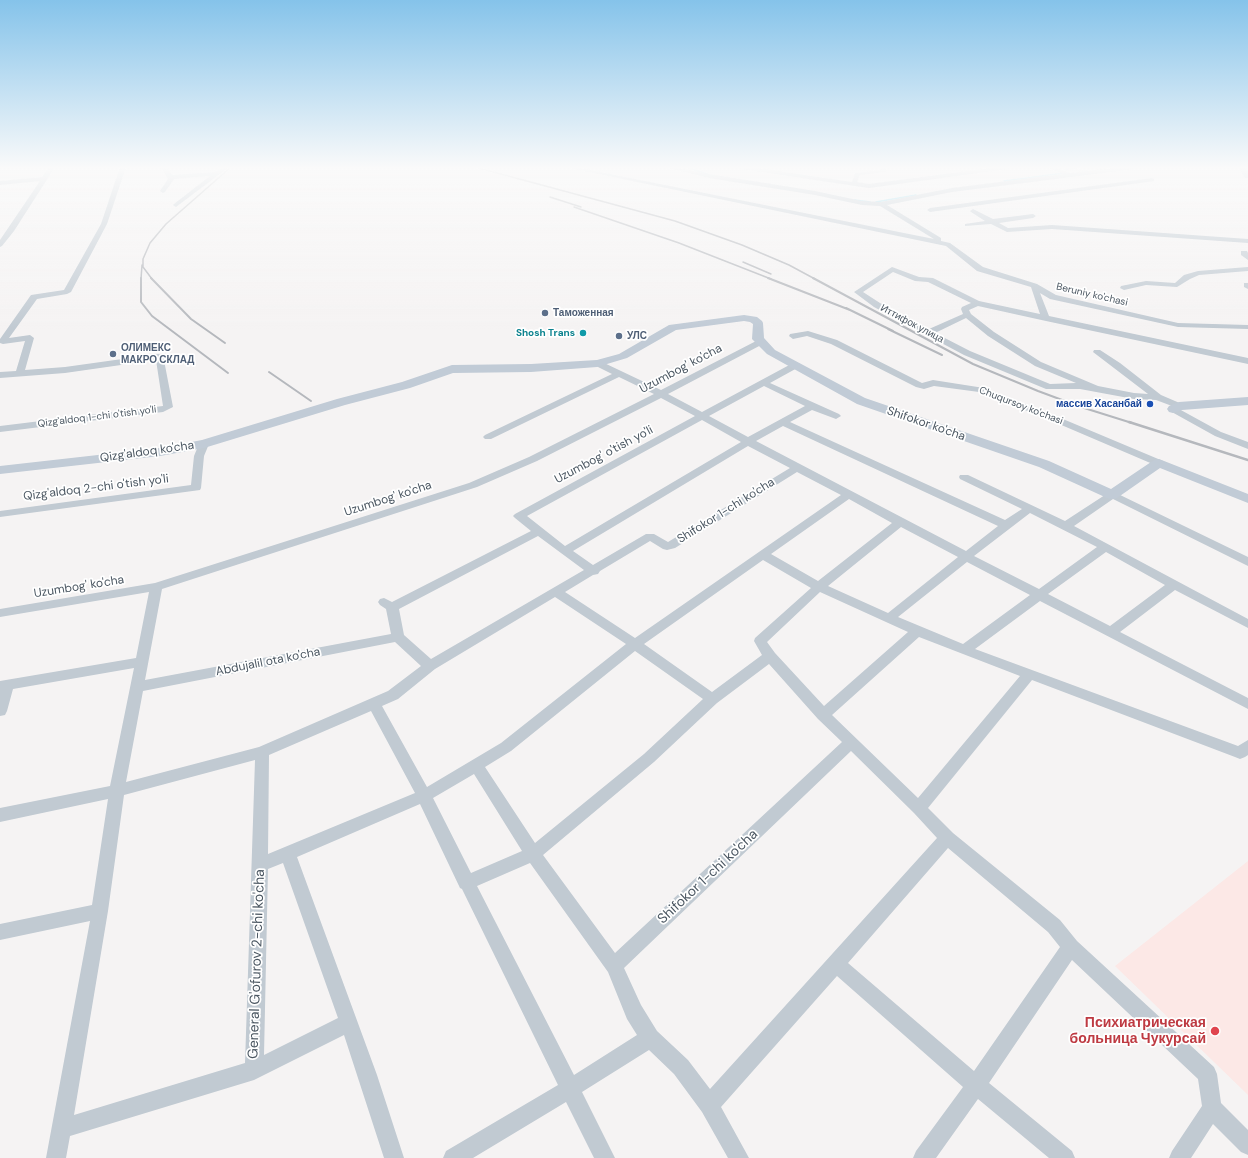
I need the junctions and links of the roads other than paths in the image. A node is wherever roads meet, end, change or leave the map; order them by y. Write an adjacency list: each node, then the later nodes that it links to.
1 (17, 221): 10 (street)
2 (105, 221): 25 (street)
3 (834, 221): 9 (street, Beruniy ko'chasi)
4 (910, 221): 9 (street)
5 (999, 221): 6 (street)
6 (992, 222): 7 (street); 8 (street)
7 (967, 225)
8 (1248, 241)
9 (948, 244): 12 (street, Beruniy ko'chasi)
10 (0, 245)
11 (1248, 269): 13 (street)
12 (1034, 286): 16 (street); 17 (street, Beruniy ko'chasi)
13 (1124, 288)
14 (977, 303): 15 (street); 16 (street, Иттифок улица); 18 (street, Иттифок улица)
15 (967, 316): 18 (street); 29 (street, Иттифок улица)
16 (1046, 318): 22 (street, Иттифок улица)
17 (1248, 327)
18 (928, 333): 29 (street, Иттифок улица)
19 (759, 335): 23 (street, Shifokor ko'cha); 24 (street, Shifokor ko'cha); 30 (street, Uzumbog' ko'cha)
20 (794, 336): 43 (street, Chuqursoy ko'chasi)
21 (1097, 352): 31 (street)
22 (1248, 361)
23 (597, 363): 26 (street); 41 (street, Qizg'aldoq ko'cha)
24 (796, 365): 28 (street, Uzumbog' o'tish yo'li); 48 (street, Shifokor ko'cha)
25 (20, 373): 27 (street); 38 (street, Qizg'aldoq 1-chi o'tish yo'li)
26 (619, 374): 30 (street); 39 (street)
27 (0, 375)
28 (764, 383): 33 (street); 35 (street, Uzumbog' o'tish yo'li)
29 (1095, 388): 31 (street, Иттифок улица)
30 (661, 394): 35 (street); 63 (street, Uzumbog' ko'cha)
31 (1158, 397): 34 (street, Иттифок улица)
32 (1248, 401): 34 (street, Иттифок улица)
33 (812, 406): 36 (street); 37 (street)
34 (1176, 407): 42 (street)
35 (702, 416): 40 (street); 55 (street, Uzumbog' o'tish yo'li)
36 (836, 416)
37 (785, 423): 40 (street); 53 (street)
38 (0, 429)
39 (488, 437)
40 (749, 441): 44 (street); 57 (street)
41 (204, 444): 45 (street, Qizg'aldoq ko'cha); 51 (street, Qizg'aldoq 2-chi o'tish yo'li)
42 (1248, 446)
43 (1159, 463): 48 (street); 49 (street, Chuqursoy ko'chasi)
44 (797, 468): 47 (street); 61 (street, Shifokor 1-chi ko'cha)
45 (0, 470)
46 (964, 477): 50 (street)
47 (848, 495): 52 (street); 58 (street)
48 (1112, 495): 54 (street); 60 (street)
49 (1248, 499)
50 (1030, 508): 53 (street); 54 (street)
51 (0, 514)
52 (900, 522): 59 (street); 64 (street)
53 (1006, 525): 59 (street)
54 (1066, 526): 56 (street)
55 (539, 531): 57 (street); 72 (street)
56 (1104, 547): 62 (street); 66 (street)
57 (565, 551): 61 (street)
58 (763, 555): 64 (street); 73 (street)
59 (966, 556): 66 (street); 68 (street)
60 (1248, 562)
61 (594, 571): 65 (street)
62 (1174, 584): 69 (street); 71 (street)
63 (156, 587): 67 (street, Uzumbog' ko'cha); 76 (street)
64 (819, 587): 68 (street); 75 (street)
65 (556, 592): 73 (street); 77 (street)
66 (1040, 595): 71 (street); 74 (street)
67 (0, 613)
68 (889, 618): 70 (street)
69 (1248, 624)
70 (917, 631): 74 (street); 85 (street)
71 (1111, 632): 83 (street)
72 (398, 637): 77 (street); 80 (street, Abdujalil ota ko'cha)
73 (635, 644): 81 (street); 89 (street)
74 (964, 650): 78 (street)
75 (770, 656): 81 (street); 85 (street)
76 (141, 662): 79 (street); 80 (street)
77 (430, 666): 82 (street)
78 (1029, 674): 87 (street); 92 (street)
79 (4, 685): 84 (street)
80 (137, 687): 90 (street)
81 (712, 699): 96 (street)
82 (374, 704): 88 (street); 91 (street)
83 (1248, 704)
84 (0, 711)
85 (823, 715): 86 (street)
86 (851, 742): 92 (street); 103 (street, Shifokor 1-chi ko'cha)
87 (1248, 746)
88 (262, 752): 90 (street); 97 (street, General G'ofurov 2-chi ko'cha)
89 (476, 765): 91 (street); 96 (street)
90 (117, 791): 93 (street); 99 (street)
91 (424, 796): 95 (street); 98 (street)
92 (919, 808): 94 (street)
93 (0, 815)
94 (946, 838): 101 (street); 102 (street)
95 (288, 854): 97 (street); 104 (street)
96 (533, 854): 98 (street); 103 (street)
97 (260, 865): 106 (street, General G'ofurov 2-chi ko'cha)
98 (466, 883): 108 (street)
99 (100, 910): 100 (street); 111 (street)
100 (0, 932)
101 (1071, 947): 107 (street); 110 (street)
102 (836, 964): 107 (street); 109 (street)
103 (614, 966): 105 (street)
104 (348, 1023): 106 (street, General G'ofurov 2-chi ko'cha); 114 (street)
105 (647, 1032): 108 (street); 109 (street)
106 (254, 1070): 111 (street)
107 (976, 1085): 118 (street); 119 (street)
108 (570, 1089): 115 (street); 116 (street)
109 (709, 1105): 117 (street)
110 (1212, 1108): 112 (street); 120 (street)
111 (61, 1128): 113 (street)
112 (1248, 1145)
113 (56, 1158)
114 (394, 1158)
115 (453, 1158)
116 (605, 1158)
117 (739, 1158)
118 (923, 1158)
119 (1065, 1158)
120 (1179, 1158)

